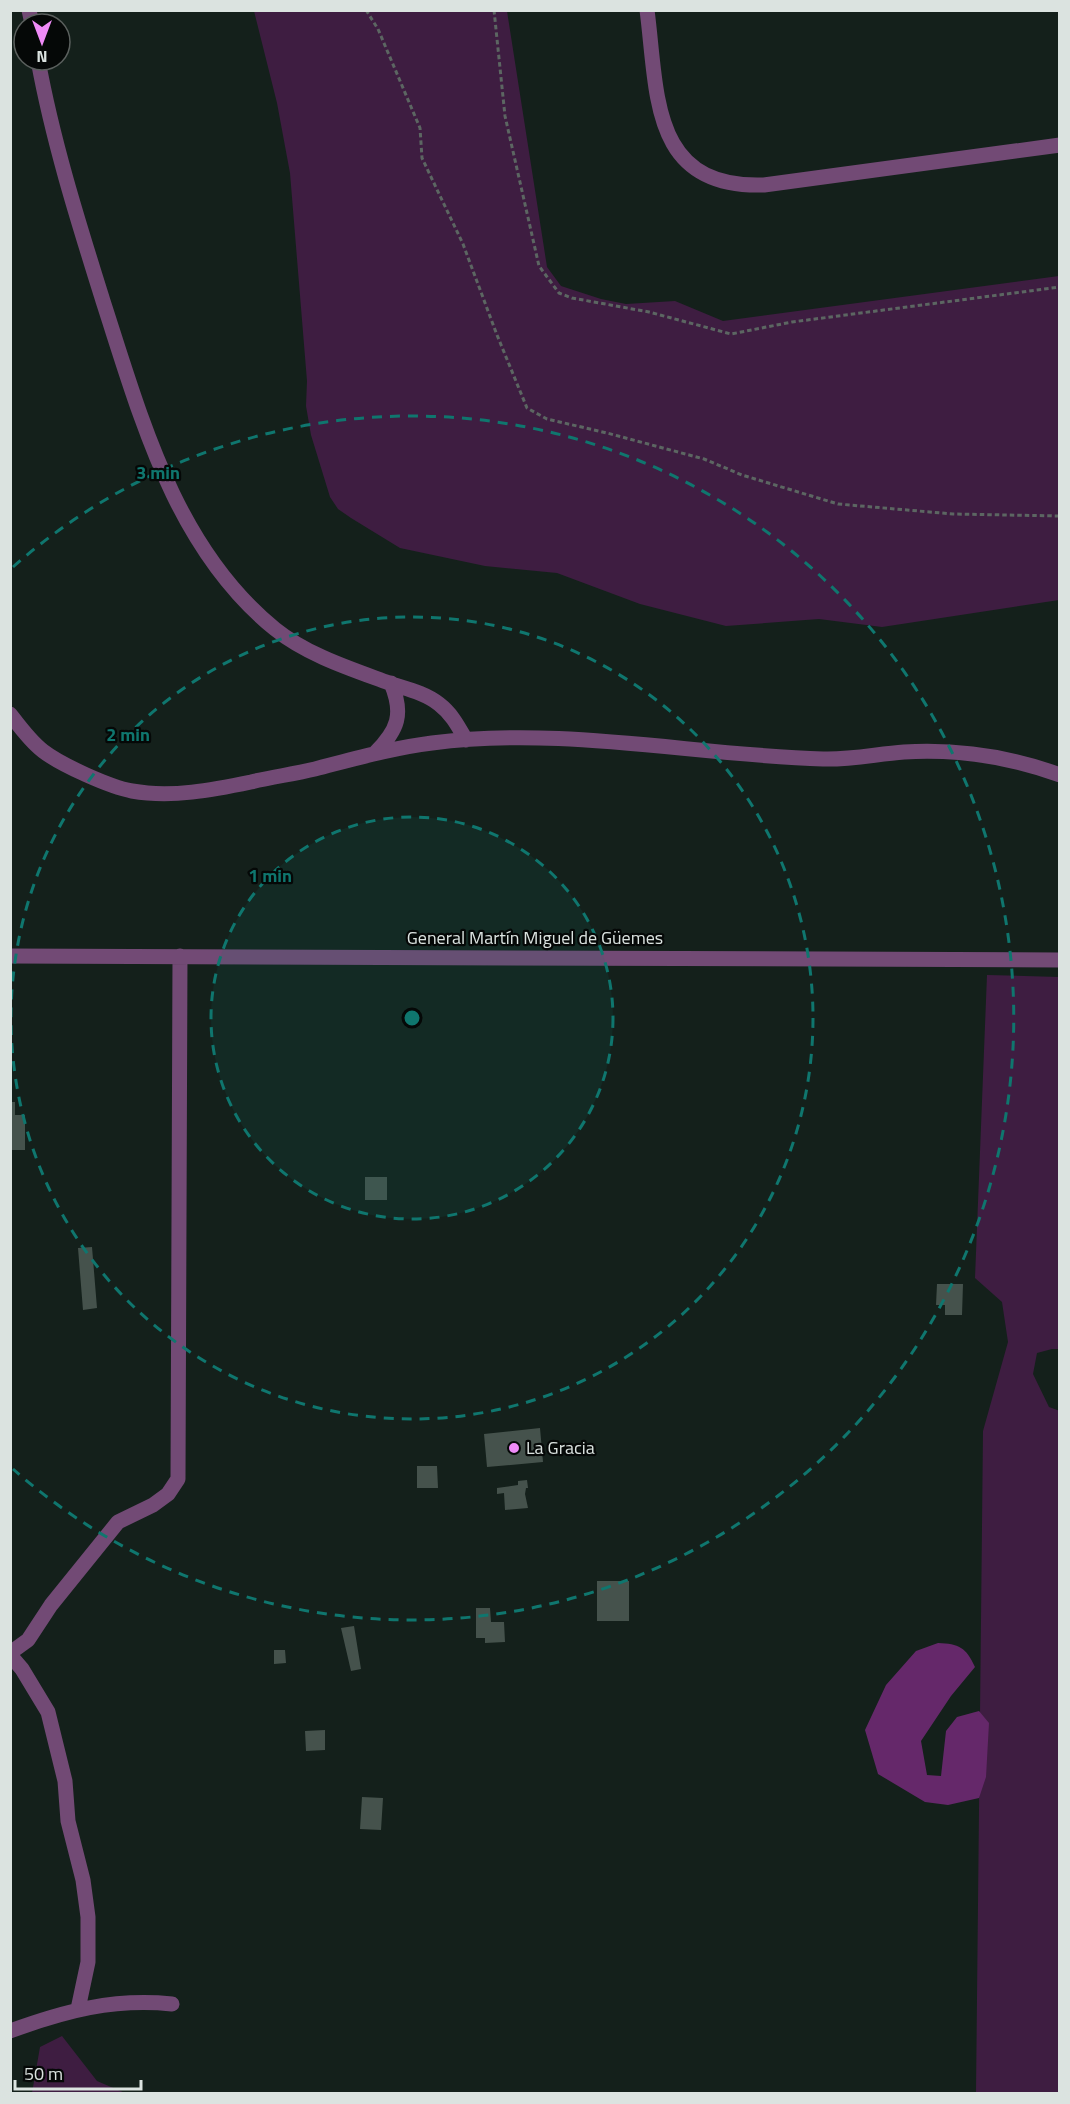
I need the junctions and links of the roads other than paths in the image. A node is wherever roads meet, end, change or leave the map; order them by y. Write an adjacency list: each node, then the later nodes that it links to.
1 (650, 11): 3 (street)
2 (41, 72): 4 (street)
3 (1059, 146)
4 (391, 684): 6 (street); 7 (street)
5 (10, 714): 7 (street)
6 (466, 740): 7 (street); 8 (street)
7 (375, 753)
8 (1059, 775)
9 (10, 956): 10 (street, General Martín Miguel de Güemes)
10 (180, 956): 11 (street, General Martín Miguel de Güemes); 12 (street)
11 (1059, 960)
12 (10, 1654): 14 (street)
13 (172, 2004): 14 (street)
14 (78, 2009): 15 (street)
15 (10, 2031)

